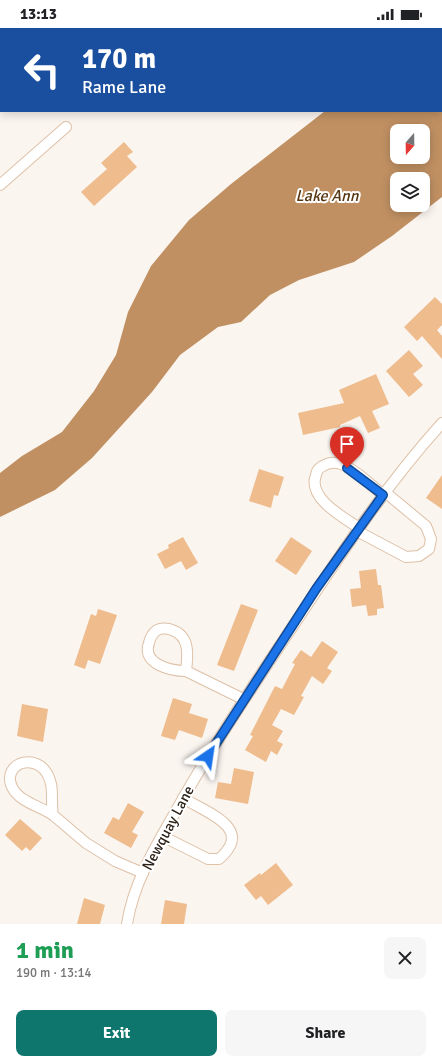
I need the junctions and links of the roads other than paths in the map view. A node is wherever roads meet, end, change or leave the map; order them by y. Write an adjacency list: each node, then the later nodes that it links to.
1 (66, 128): 2 (street)
2 (0, 185)
3 (442, 423): 4 (street, Newquay Lane)
4 (384, 494): 5 (street, Newquay Lane); 5 (street); 5 (street)
5 (358, 529): 7 (street, Newquay Lane)
6 (186, 672): 6 (street); 7 (street)
7 (243, 699): 8 (street, Newquay Lane)
8 (183, 798): 10 (street, Newquay Lane); 10 (street)
9 (53, 815): 9 (street); 11 (street)
10 (162, 836): 11 (street, Newquay Lane)
11 (143, 872): 12 (street, Newquay Lane)
12 (127, 924)

